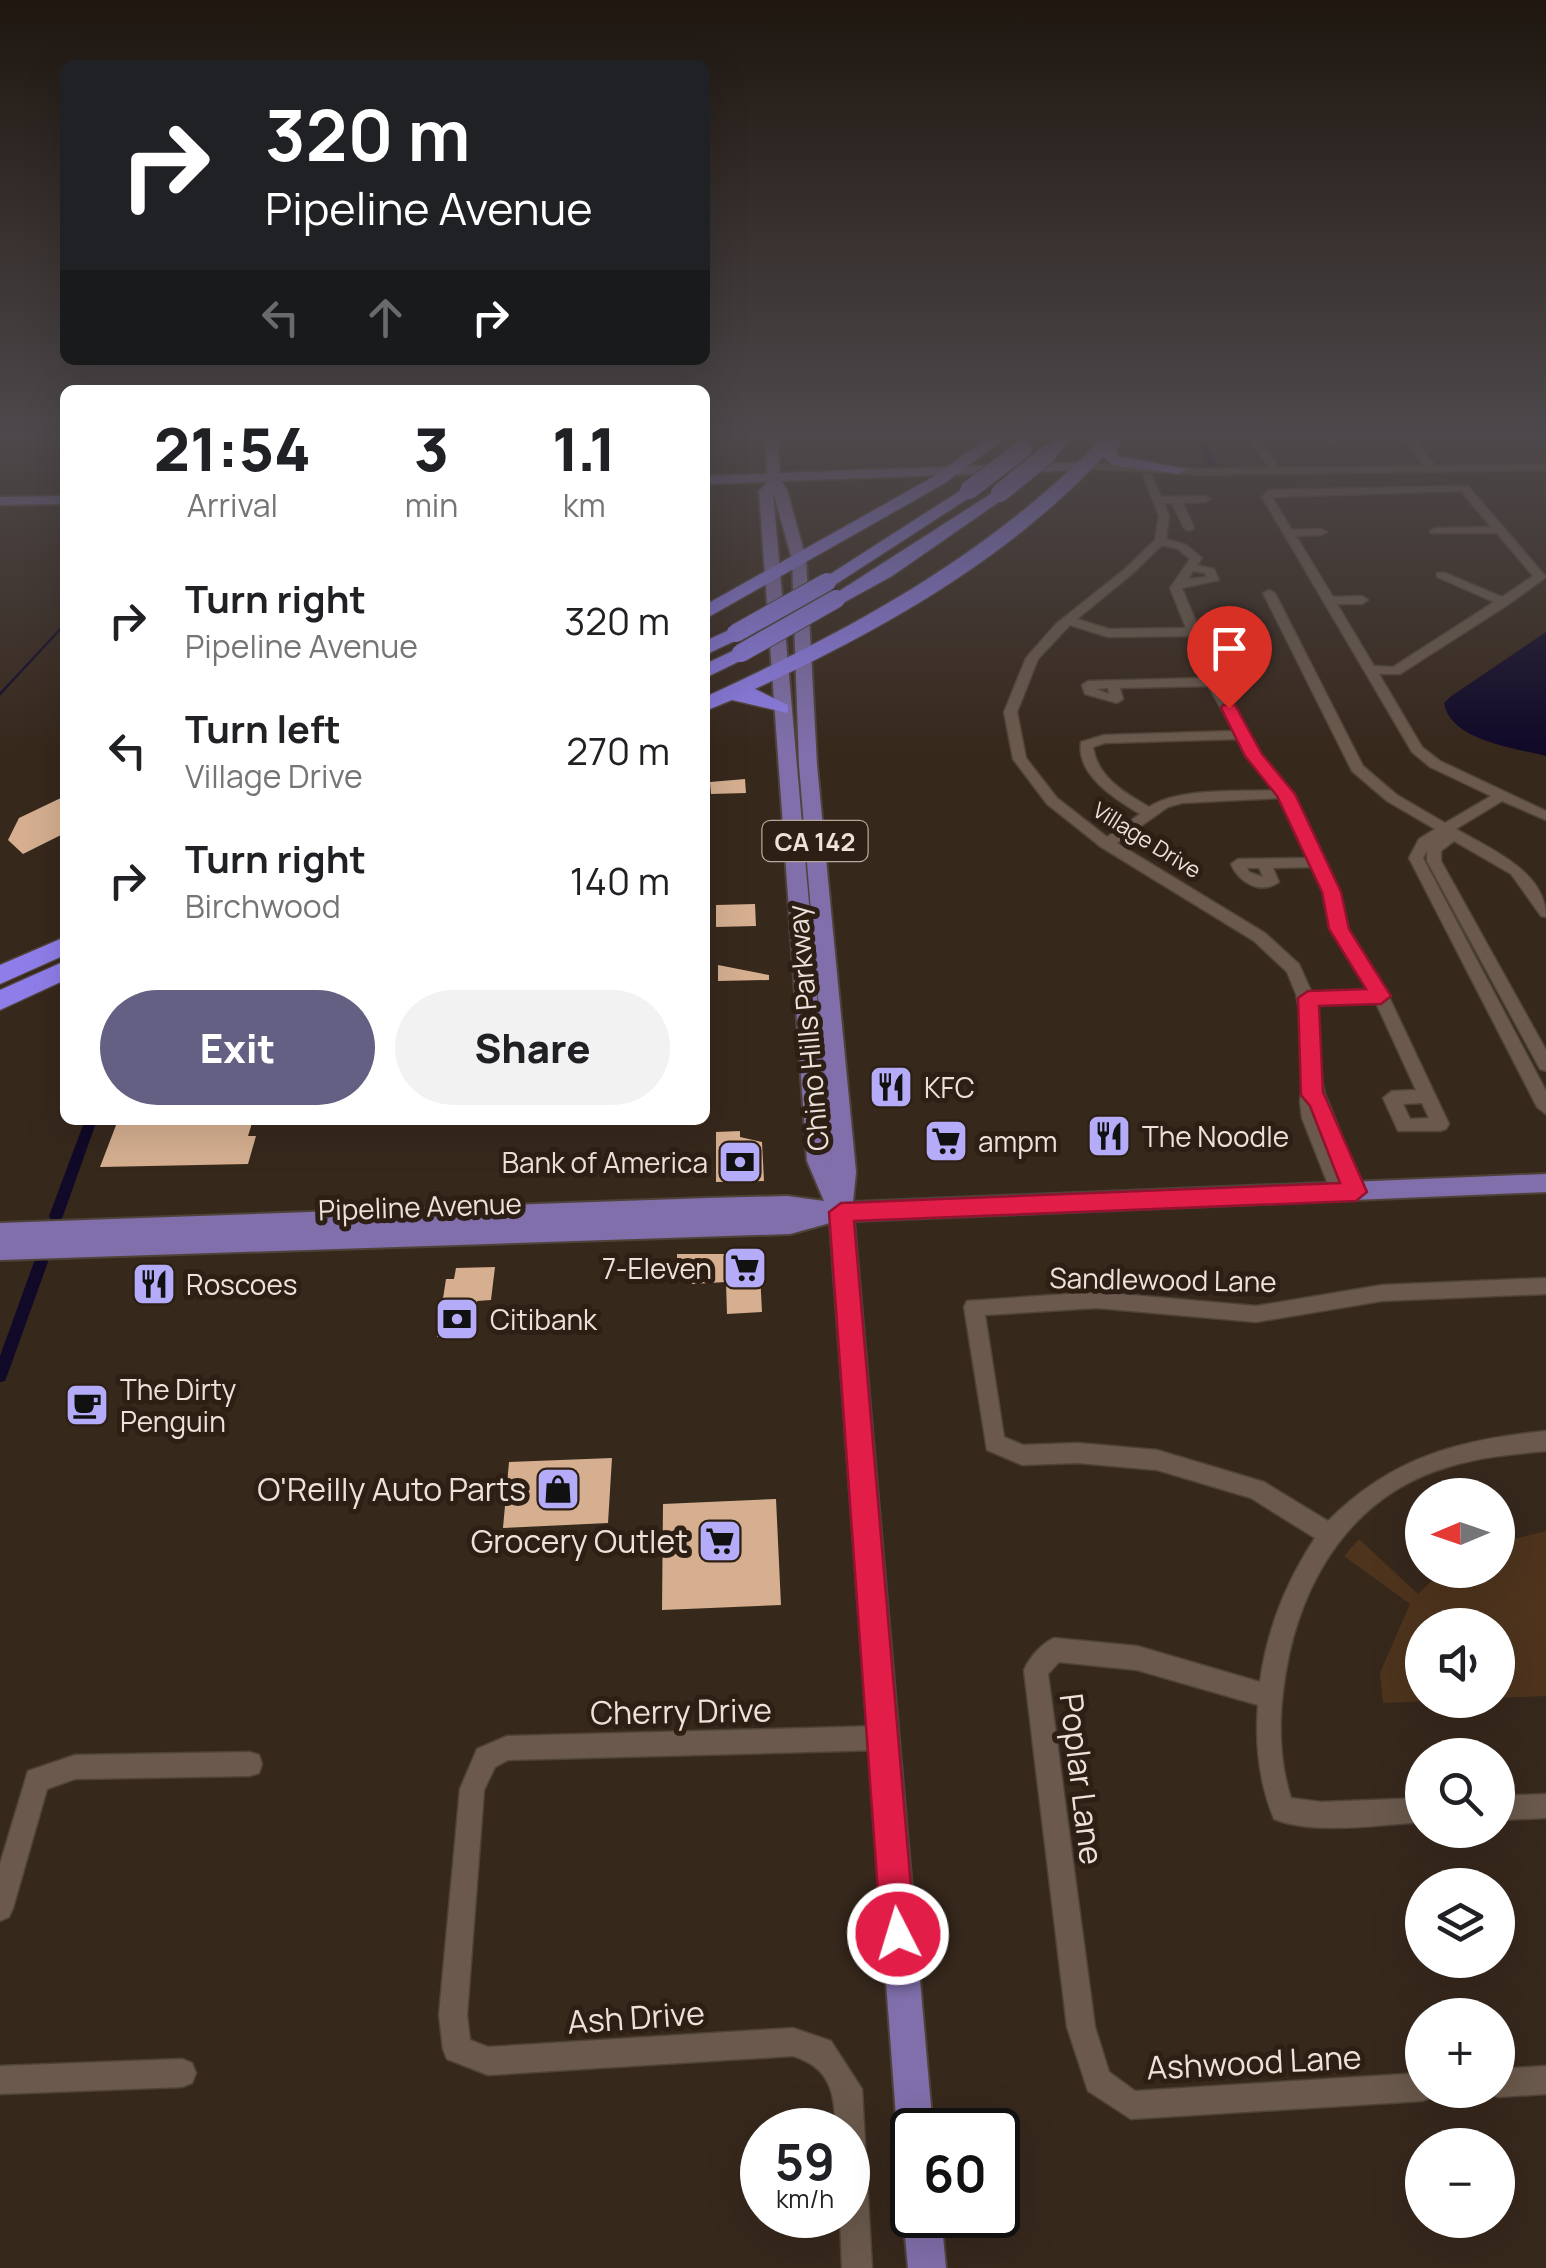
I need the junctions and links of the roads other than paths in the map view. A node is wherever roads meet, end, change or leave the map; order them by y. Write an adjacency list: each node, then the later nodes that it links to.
1 (768, 537): 14 (main road, Chino Hills Parkway)
2 (793, 537): 11 (main road, Chino Hills Parkway)
3 (839, 537): 11 (highway)
4 (905, 537): 16 (highway, bridge)
5 (936, 537): 16 (highway, bridge)
6 (1004, 537): 26 (highway)
7 (1161, 537): 10 (street)
8 (1293, 537): 19 (street)
9 (1506, 537): 20 (street)
10 (1160, 541): 12 (street); 22 (street, Village Drive)
11 (800, 559): 14 (highway); 26 (main road, Chino Hills Parkway / CA 142)
12 (1192, 567): 15 (street); 15 (street)
13 (1441, 575): 20 (street)
14 (770, 577): 21 (highway); 29 (main road, Chino Hills Parkway / CA 142)
15 (1180, 583): 23 (street)
16 (832, 591): 24 (highway, bridge)
17 (1269, 594): 40 (street)
18 (1362, 600): 19 (street)
19 (1330, 601): 28 (street)
20 (1505, 602): 28 (street)
21 (710, 610)
22 (1071, 621): 23 (street); 41 (street, Village Drive)
23 (1194, 632): 30 (street)
24 (739, 643): 25 (highway); 27 (highway)
25 (710, 648)
26 (805, 655): 29 (highway); 57 (main road, Chino Hills Parkway / CA 142)
27 (710, 668)
28 (1372, 670): 37 (street)
29 (779, 671): 32 (highway); 34 (main road, Chino Hills Parkway / CA 142)
30 (1216, 682): 31 (street); 35 (street)
31 (1112, 684)
32 (728, 694): 33 (highway); 34 (highway)
33 (710, 703)
34 (781, 709): 57 (main road, Chino Hills Parkway / CA 142)
35 (1242, 736): 36 (street); 38 (street)
36 (1286, 794): 38 (street); 42 (street)
37 (1509, 796): 39 (street); 40 (street)
38 (1150, 814): 41 (street)
39 (1546, 816)
40 (1452, 831): 44 (street); 51 (street); 52 (street)
41 (1106, 844): 49 (street, Village Drive)
42 (1318, 862): 43 (street); 48 (street)
43 (1264, 863)
44 (1546, 912)
45 (60, 947): 47 (highway)
46 (60, 972): 50 (highway)
47 (0, 975)
48 (1381, 996): 49 (street); 53 (street)
49 (1308, 998): 56 (street, Village Drive)
50 (0, 1000)
51 (1516, 1051): 52 (street); 54 (street)
52 (1543, 1056)
53 (1427, 1096)
54 (1546, 1106)
55 (1546, 1183): 56 (main road, Pipeline Avenue)
56 (1348, 1192): 57 (main road, Pipeline Avenue)
57 (841, 1212): 59 (main road, Pipeline Avenue); 65 (main road, Chino Hills Parkway / CA 142)
58 (0, 1233): 59 (main road, Pipeline Avenue)
59 (30, 1240): 60 (main road, Pipeline Avenue)
60 (0, 1250)
61 (1546, 1286): 63 (street, Sandlewood Lane)
62 (1546, 1440): 63 (street)
63 (1327, 1533): 64 (street)
64 (1270, 1697): 69 (street); 75 (street, Poplar Lane)
65 (880, 1738): 71 (street, Cherry Drive); 78 (main road, Chino Hills Parkway / CA 142)
66 (250, 1764): 70 (street)
67 (1546, 1806): 68 (street)
68 (1515, 1807)
69 (1405, 1811)
70 (0, 1908)
71 (456, 2049): 80 (street, Ash Drive)
72 (182, 2074): 73 (street)
73 (0, 2080)
74 (1546, 2080): 76 (street)
75 (1098, 2081): 77 (street, Ashwood Lane)
76 (1515, 2082)
77 (1405, 2089)
78 (913, 2108)
79 (924, 2238): 81 (main road)
80 (857, 2268)
81 (927, 2268)

